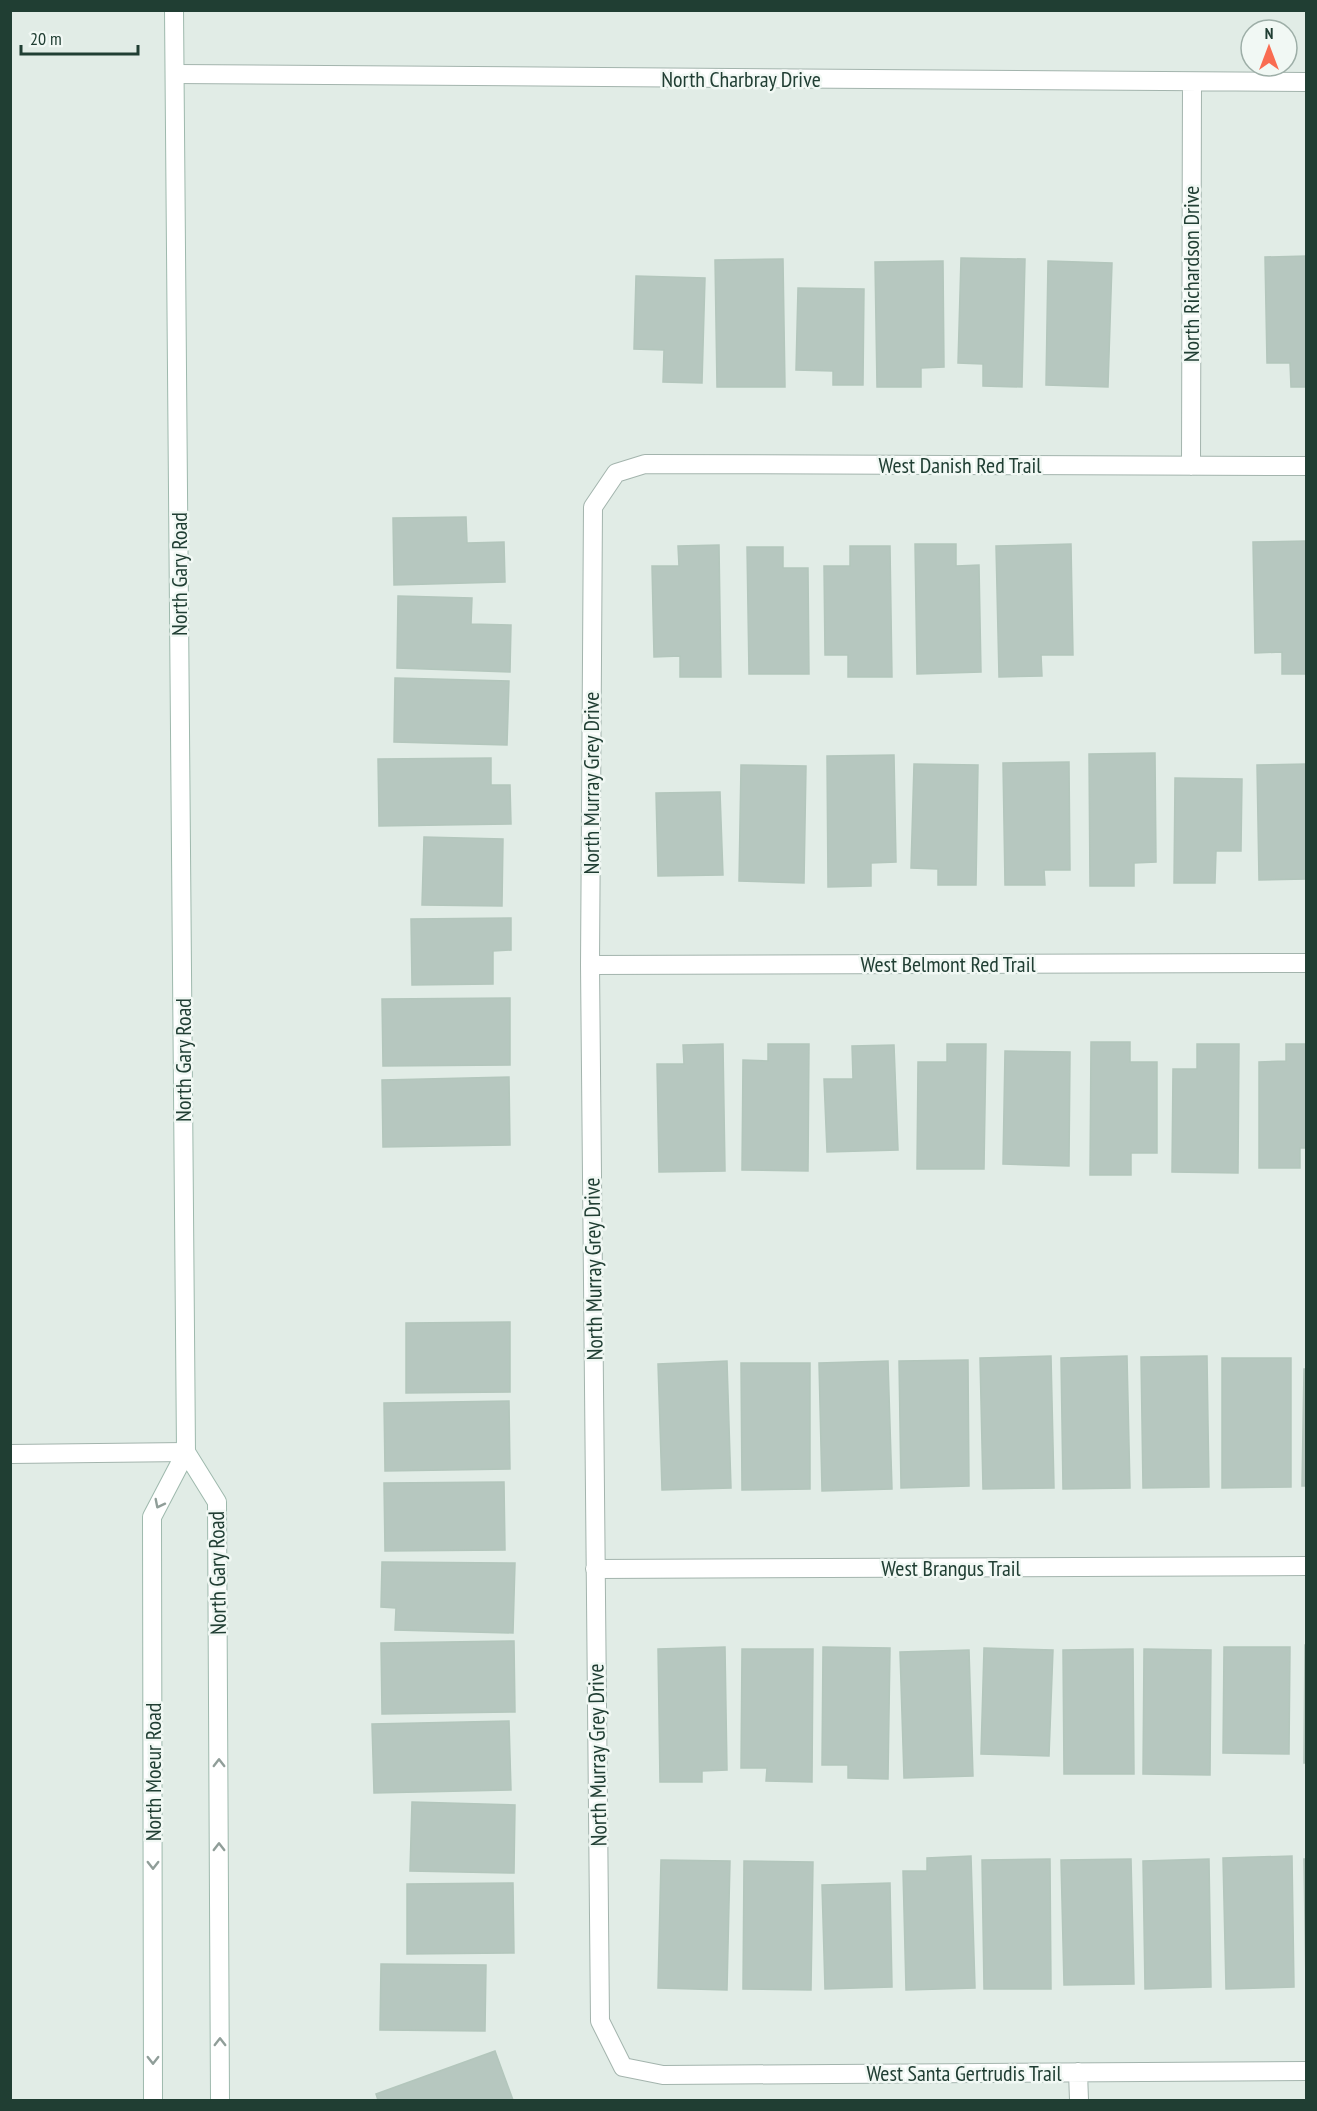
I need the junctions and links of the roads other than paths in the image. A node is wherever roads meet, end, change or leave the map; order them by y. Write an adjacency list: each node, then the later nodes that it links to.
1 (174, 10): 2 (street, North Gary Road)
2 (175, 74): 3 (street, North Charbray Drive); 10 (street, North Gary Road)
3 (1192, 82): 4 (street, North Charbray Drive); 5 (street, North Richardson Drive)
4 (1306, 82)
5 (1191, 466): 6 (street, West Danish Red Trail); 7 (street, West Danish Red Trail)
6 (1306, 466)
7 (616, 473): 9 (street, North Murray Grey Drive)
8 (1306, 963): 9 (street, West Belmont Red Trail)
9 (590, 965): 13 (street, North Murray Grey Drive)
10 (186, 1452): 11 (street); 17 (street, North Moeur Road, one-way to 17); 18 (street, North Gary Road, one-way to 10)
11 (10, 1455)
12 (1306, 1566): 13 (street, West Brangus Trail)
13 (596, 1569): 14 (street, North Murray Grey Drive)
14 (623, 2067): 16 (street, West Santa Gertrudis Trail)
15 (1306, 2071): 16 (street, West Santa Gertrudis Trail)
16 (1078, 2072): 19 (street)
17 (153, 2100)
18 (220, 2100)
19 (1078, 2100)

